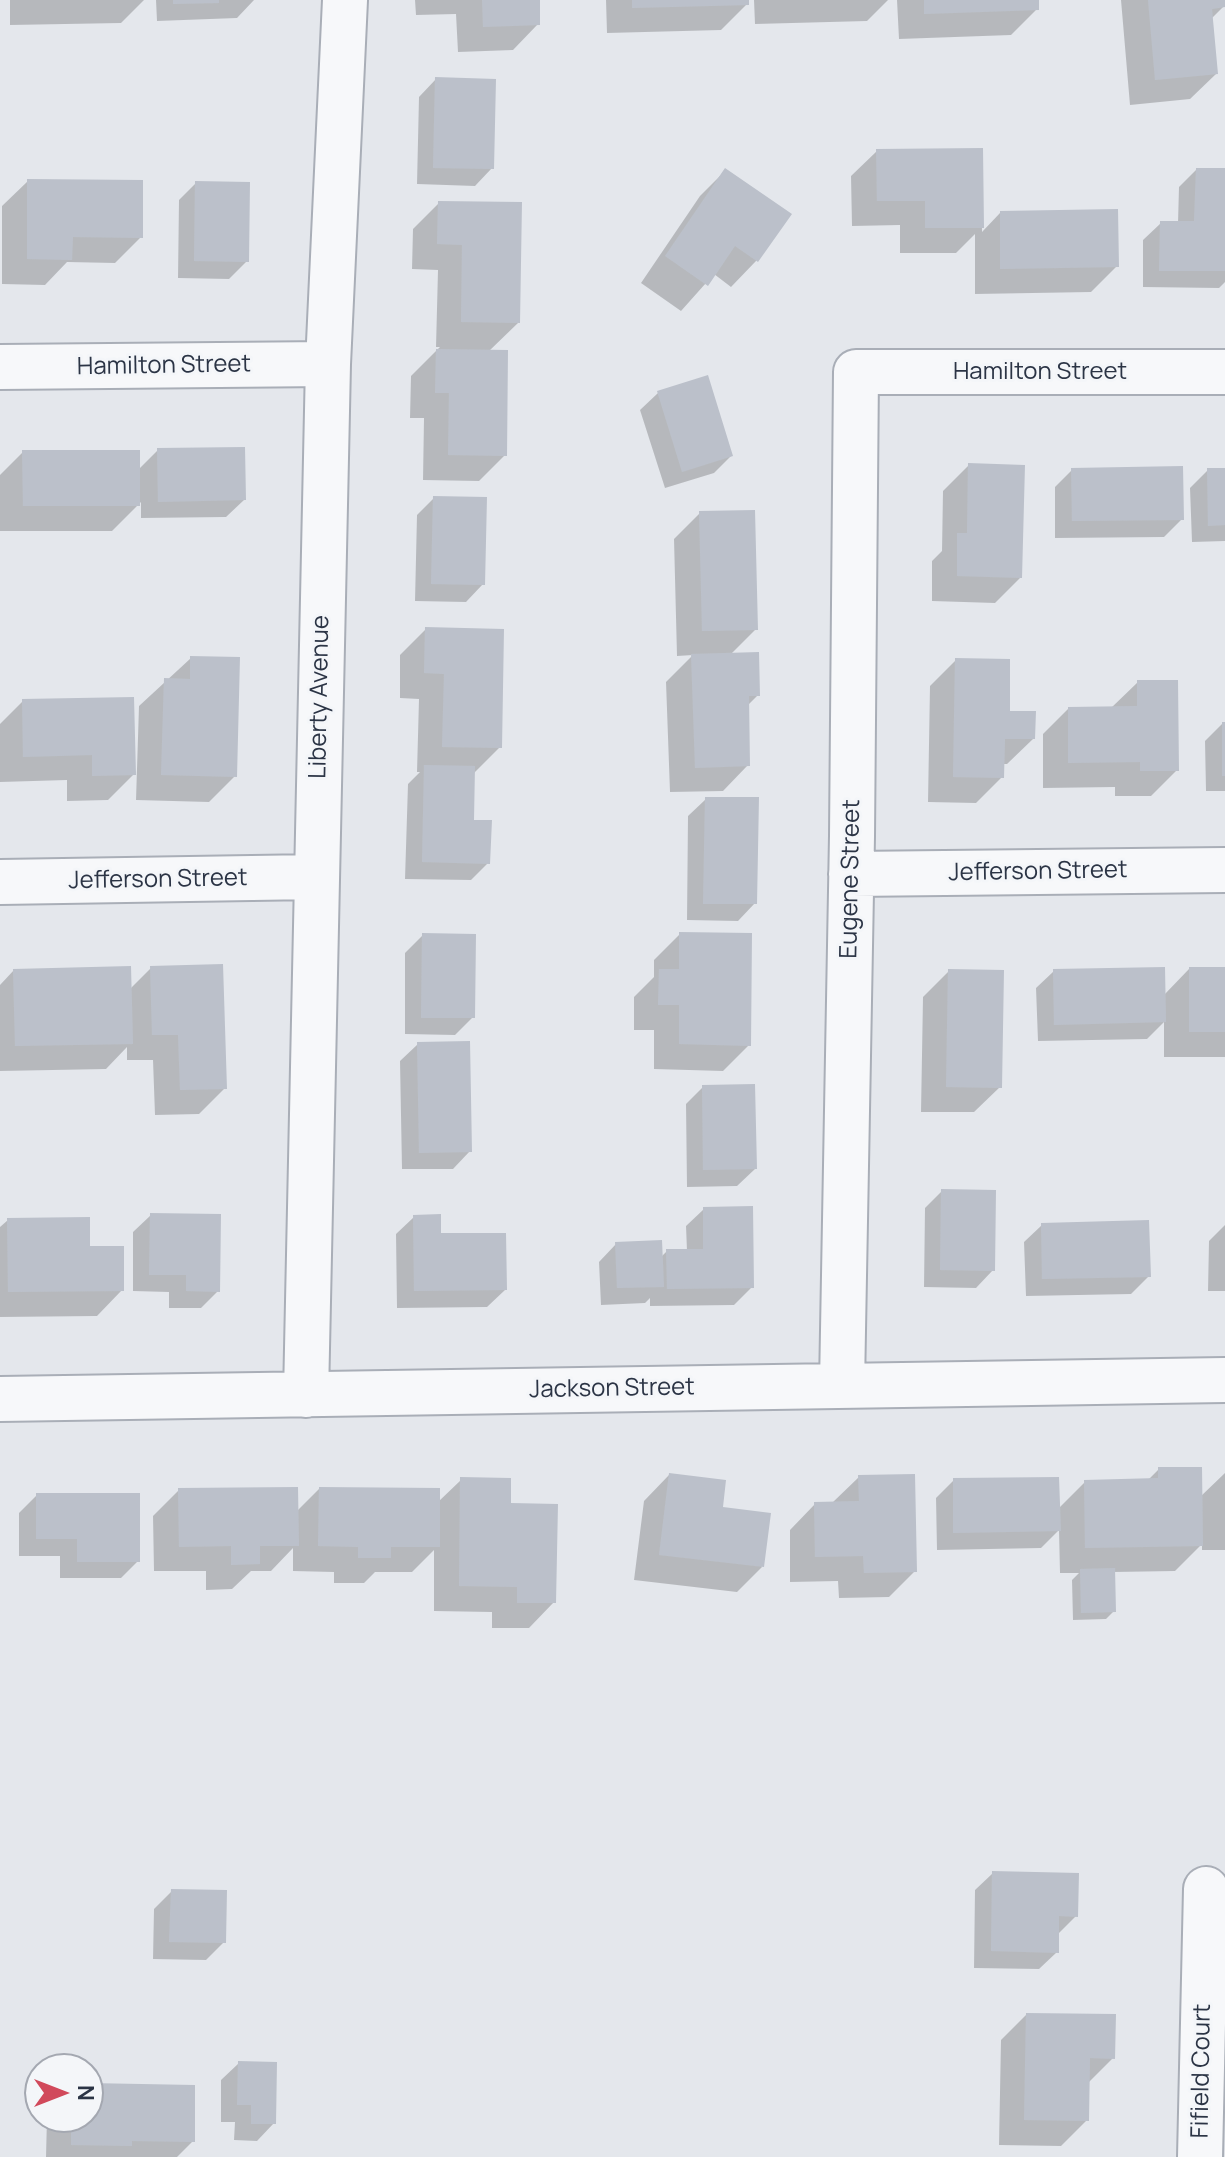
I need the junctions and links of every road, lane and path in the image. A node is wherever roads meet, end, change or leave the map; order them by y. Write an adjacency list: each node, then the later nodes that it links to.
1 (345, 0): 2 (street, Liberty Avenue)
2 (328, 364): 3 (street, Hamilton Street); 8 (street, Liberty Avenue)
3 (0, 367)
4 (856, 372): 5 (street, Hamilton Street); 7 (street, Eugene Street)
5 (1225, 372)
6 (1225, 870): 7 (street, Jefferson Street)
7 (851, 874): 11 (street, Eugene Street)
8 (315, 877): 9 (street, Jefferson Street); 12 (street, Liberty Avenue)
9 (0, 882)
10 (1225, 1380): 11 (street, Jackson Street)
11 (842, 1385): 12 (street, Jackson Street)
12 (306, 1395): 13 (street, Jackson Street)
13 (0, 1399)
14 (1206, 1889): 15 (street, Fifield Court)
15 (1200, 2157)

